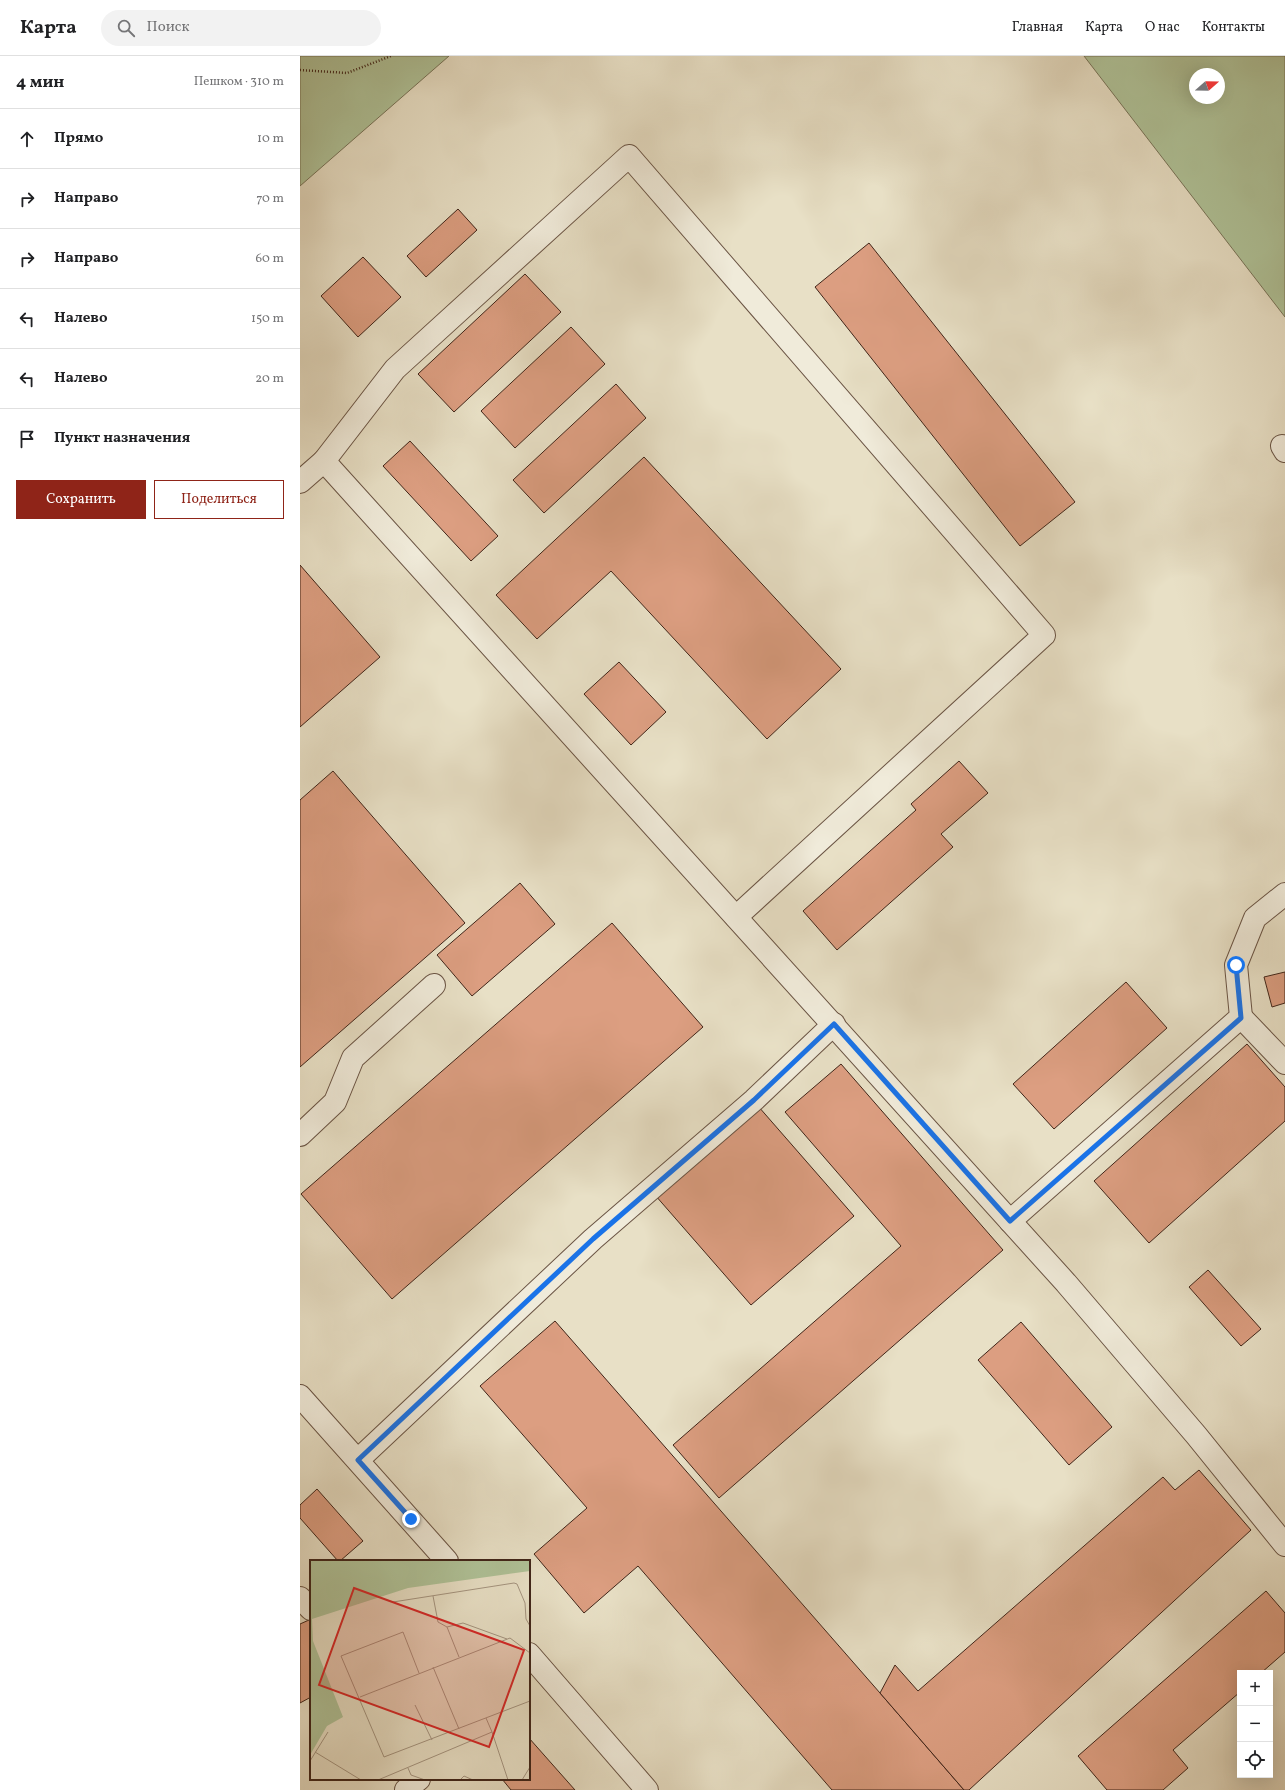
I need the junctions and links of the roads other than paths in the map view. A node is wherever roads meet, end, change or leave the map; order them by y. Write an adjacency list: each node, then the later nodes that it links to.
1 (324, 461): 2 (street); 4 (street); 4 (street)
2 (300, 482)
3 (1285, 894): 6 (street)
4 (736, 916): 7 (street)
5 (434, 985): 9 (street)
6 (1241, 1018): 8 (street); 10 (street)
7 (834, 1024): 10 (street); 12 (street)
8 (1285, 1063)
9 (300, 1134)
10 (1010, 1221): 13 (street)
11 (300, 1396): 12 (street)
12 (358, 1460): 14 (street)
13 (1285, 1545)
14 (446, 1560)
15 (300, 1598): 16 (street)
16 (310, 1608)
17 (534, 1669): 20 (street)
18 (418, 1780): 19 (street)
19 (406, 1790)
20 (647, 1790)

